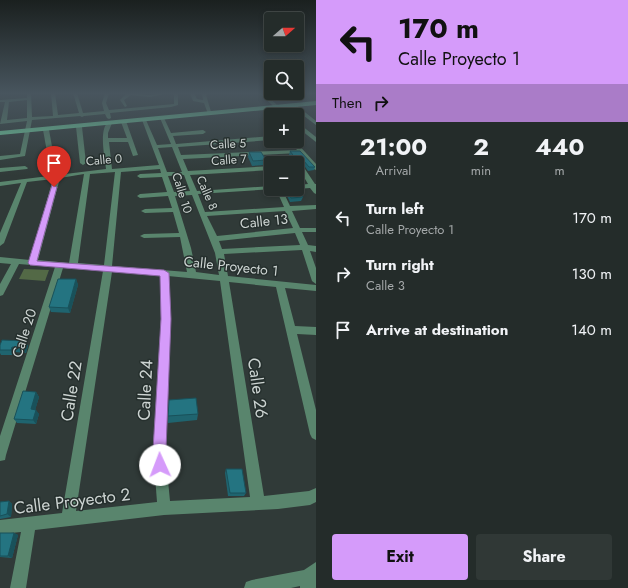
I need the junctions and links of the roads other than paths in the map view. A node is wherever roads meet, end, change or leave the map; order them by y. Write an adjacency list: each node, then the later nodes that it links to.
1 (17, 120): 6 (street)
2 (30, 120): 11 (street)
3 (140, 120): 7 (main road)
4 (144, 120): 21 (street, Calle 10)
5 (163, 120): 15 (street, Calle 8)
6 (2, 122)
7 (124, 122): 8 (main road); 18 (street)
8 (110, 123): 9 (main road); 17 (street)
9 (79, 126): 10 (main road); 28 (street)
10 (46, 130): 11 (main road); 35 (street)
11 (28, 131): 14 (main road); 27 (street)
12 (304, 131): 19 (street)
13 (203, 132): 15 (street)
14 (0, 133)
15 (170, 135): 20 (street, Calle 8)
16 (264, 139): 20 (street)
17 (106, 140): 18 (street); 37 (street)
18 (130, 140): 24 (street)
19 (316, 140)
20 (175, 146): 21 (street); 26 (street, Calle 8)
21 (155, 147): 31 (street, Calle 10)
22 (299, 148): 23 (street)
23 (302, 151): 25 (street, Calle 5); 33 (street)
24 (135, 155)
25 (289, 156)
26 (180, 157): 29 (street, Calle 5); 40 (street, Calle 8)
27 (0, 158)
28 (83, 164)
29 (264, 164)
30 (264, 164): 40 (street, Calle 7)
31 (163, 167): 38 (street, Calle 0); 42 (street, Calle 10)
32 (304, 167): 33 (street)
33 (316, 167)
34 (25, 168): 36 (street)
35 (54, 168)
36 (0, 170)
37 (109, 170): 38 (street, Calle 0); 39 (street, Calle 0)
38 (118, 170): 73 (street)
39 (87, 172): 43 (street, Calle 0); 72 (street)
40 (186, 174): 42 (street, Calle 7); 50 (street, Calle 8)
41 (304, 174): 49 (street)
42 (165, 175): 44 (street, Calle 7); 51 (street, Calle 10)
43 (57, 176): 45 (street, Calle 0); 70 (street)
44 (140, 176)
45 (25, 180): 46 (street, Calle 0); 64 (street)
46 (0, 184)
47 (304, 187): 49 (street)
48 (264, 188): 50 (street)
49 (315, 188)
50 (195, 193): 51 (street); 58 (street, Calle 8)
51 (172, 195): 52 (street); 56 (street, Calle 10)
52 (140, 196)
53 (282, 196): 55 (street)
54 (316, 207): 55 (street)
55 (287, 208): 58 (street); 59 (street)
56 (176, 210): 57 (street); 61 (street, Calle 10)
57 (145, 211)
58 (203, 214): 63 (street, Calle 8)
59 (297, 230): 60 (street, Calle 13); 63 (street, Calle 13); 65 (street)
60 (316, 230)
61 (183, 235): 62 (street); 75 (street, Calle 10)
62 (144, 236)
63 (215, 238): 67 (street, Calle 8)
64 (0, 243)
65 (305, 247): 66 (street); 67 (street); 77 (street)
66 (316, 249)
67 (219, 252): 76 (street, Calle 8)
68 (0, 260): 69 (street, Calle Proyecto 1)
69 (16, 262): 70 (street, Calle Proyecto 1); 80 (street)
70 (32, 263): 71 (street, Calle Proyecto 1)
71 (60, 265): 72 (street, Calle Proyecto 1); 85 (street, Calle 20)
72 (73, 266): 73 (street, Calle Proyecto 1)
73 (108, 269): 74 (street, Calle Proyecto 1); 89 (street, Calle 22)
74 (164, 273): 75 (street, Calle Proyecto 1); 88 (street, Calle 24)
75 (192, 275): 76 (street, Calle Proyecto 1)
76 (224, 279): 78 (street, Calle Proyecto 1); 87 (street, Calle 26)
77 (316, 281)
78 (280, 284): 79 (street, Calle Proyecto 1); 81 (street)
79 (316, 288)
80 (0, 293)
81 (291, 330): 82 (street); 83 (street)
82 (316, 331)
83 (314, 420): 84 (street)
84 (316, 434)
85 (0, 455)
86 (316, 495): 87 (street, Calle Proyecto 2)
87 (258, 503): 88 (street, Calle Proyecto 2)
88 (164, 508): 89 (street, Calle Proyecto 2)
89 (68, 518): 90 (street, Calle Proyecto 2)
90 (29, 525): 91 (street, Calle Proyecto 2); 93 (street)
91 (0, 527)
92 (311, 578): 94 (street)
93 (18, 588)
94 (252, 588)

